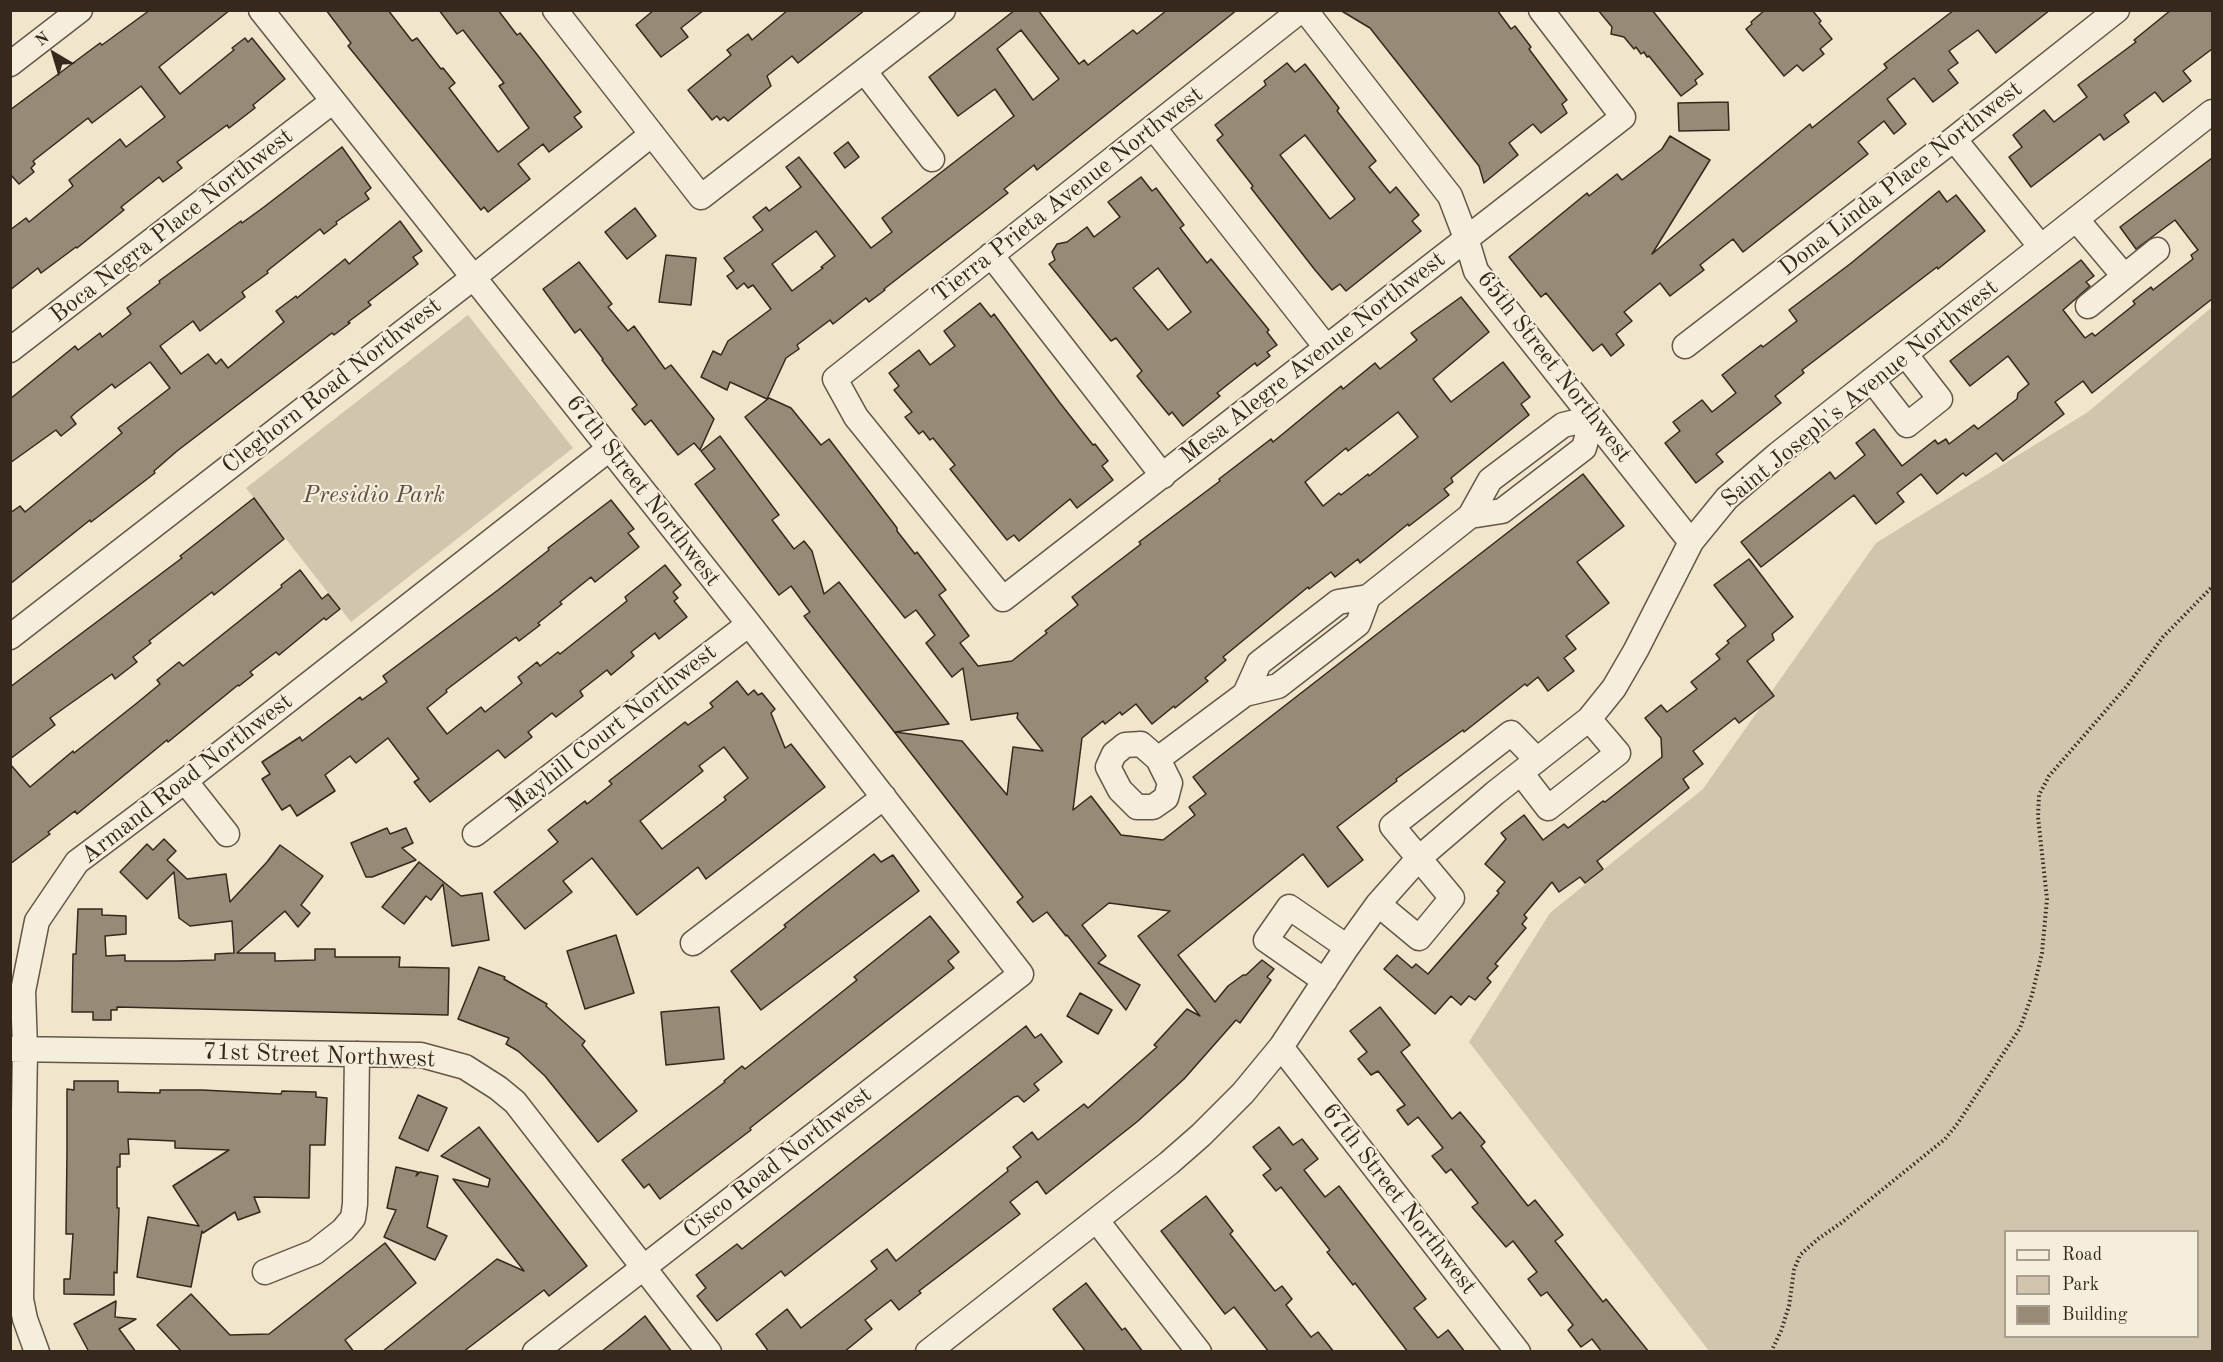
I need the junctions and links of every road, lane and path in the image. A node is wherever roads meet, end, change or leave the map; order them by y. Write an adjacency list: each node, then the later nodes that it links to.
1 (80, 10): 8 (street)
2 (261, 10): 10 (street, 67th Street Northwest)
3 (943, 10): 9 (street)
4 (1303, 10): 12 (street, Tierra Prieta Avenue Northwest); 17 (street, 65th Street Northwest)
5 (1541, 10): 17 (street, Mesa Alegre Avenue Northwest)
6 (2117, 10): 14 (street, Dona Linda Place Northwest)
7 (560, 12): 13 (street)
8 (10, 64)
9 (865, 72): 13 (street); 15 (street)
10 (333, 102): 22 (street, 67th Street Northwest); 26 (street, Boca Negra Place Northwest)
11 (2212, 112): 16 (street, Saint Joseph's Avenue Northwest)
12 (1153, 127): 20 (street, Tierra Prieta Avenue Northwest); 25 (street)
13 (652, 134): 22 (street, Cleghorn Road Northwest)
14 (1954, 139): 18 (street); 24 (street, Dona Linda Place Northwest)
15 (932, 159)
16 (2076, 219): 18 (street, Saint Joseph's Avenue Northwest); 21 (street)
17 (1466, 238): 25 (street, Mesa Alegre Avenue Northwest); 29 (street, 65th Street Northwest)
18 (2041, 247): 27 (street, Saint Joseph's Avenue Northwest)
19 (2157, 250): 21 (street)
20 (990, 255): 31 (street); 34 (street, Tierra Prieta Avenue Northwest)
21 (2124, 276): 23 (street)
22 (474, 277): 30 (street, 67th Street Northwest); 36 (street, Cleghorn Road Northwest)
23 (2088, 306)
24 (1685, 346)
25 (1326, 347): 31 (street, Mesa Alegre Avenue Northwest)
26 (10, 350)
27 (1905, 354): 28 (street, Saint Joseph's Avenue Northwest); 28 (street)
28 (1872, 380): 32 (street, Saint Joseph's Avenue Northwest)
29 (1592, 418): 32 (street, 65th Street Northwest); 38 (street)
30 (609, 449): 35 (street, 67th Street Northwest); 40 (street, Armand Road Northwest)
31 (1163, 476): 34 (street, Mesa Alegre Avenue Northwest)
32 (1691, 542): 37 (street, Saint Joseph's Avenue Northwest)
33 (2212, 587): 62 (path)
34 (1003, 599)
35 (749, 624): 41 (street, 67th Street Northwest); 43 (street, Mayhill Court Northwest)
36 (10, 637)
37 (1589, 719): 39 (street, Saint Joseph's Avenue Northwest); 39 (street)
38 (1158, 759)
39 (1529, 766): 44 (street, Saint Joseph's Avenue Northwest); 44 (street)
40 (185, 781): 42 (street); 51 (street, Armand Road Northwest)
41 (884, 797): 46 (street); 48 (street, 67th Street Northwest)
42 (227, 834)
43 (475, 834)
44 (1418, 859): 45 (street, Saint Joseph's Avenue Northwest); 45 (street)
45 (1378, 904): 47 (street, Saint Joseph's Avenue Northwest)
46 (693, 943)
47 (1347, 947): 49 (street, Saint Joseph's Avenue Northwest); 49 (street)
48 (1021, 974): 54 (street, Cisco Road Northwest)
49 (1324, 981): 50 (street, Saint Joseph's Avenue Northwest)
50 (1281, 1047): 53 (street, Saint Joseph's Avenue Northwest); 61 (street, 67th Street Northwest)
51 (18, 1049): 52 (street, 71st Street Northwest); 56 (street, Armand Road Northwest)
52 (357, 1054): 54 (street, 71st Street Northwest); 55 (street)
53 (1097, 1221): 59 (street, Saint Joseph's Avenue Northwest); 60 (street)
54 (643, 1268): 57 (street, Cisco Road Northwest); 58 (street, 71st Street Northwest)
55 (265, 1272)
56 (37, 1352)
57 (535, 1352)
58 (709, 1352)
59 (928, 1352)
60 (1199, 1352)
61 (1518, 1352)
62 (1771, 1352)

